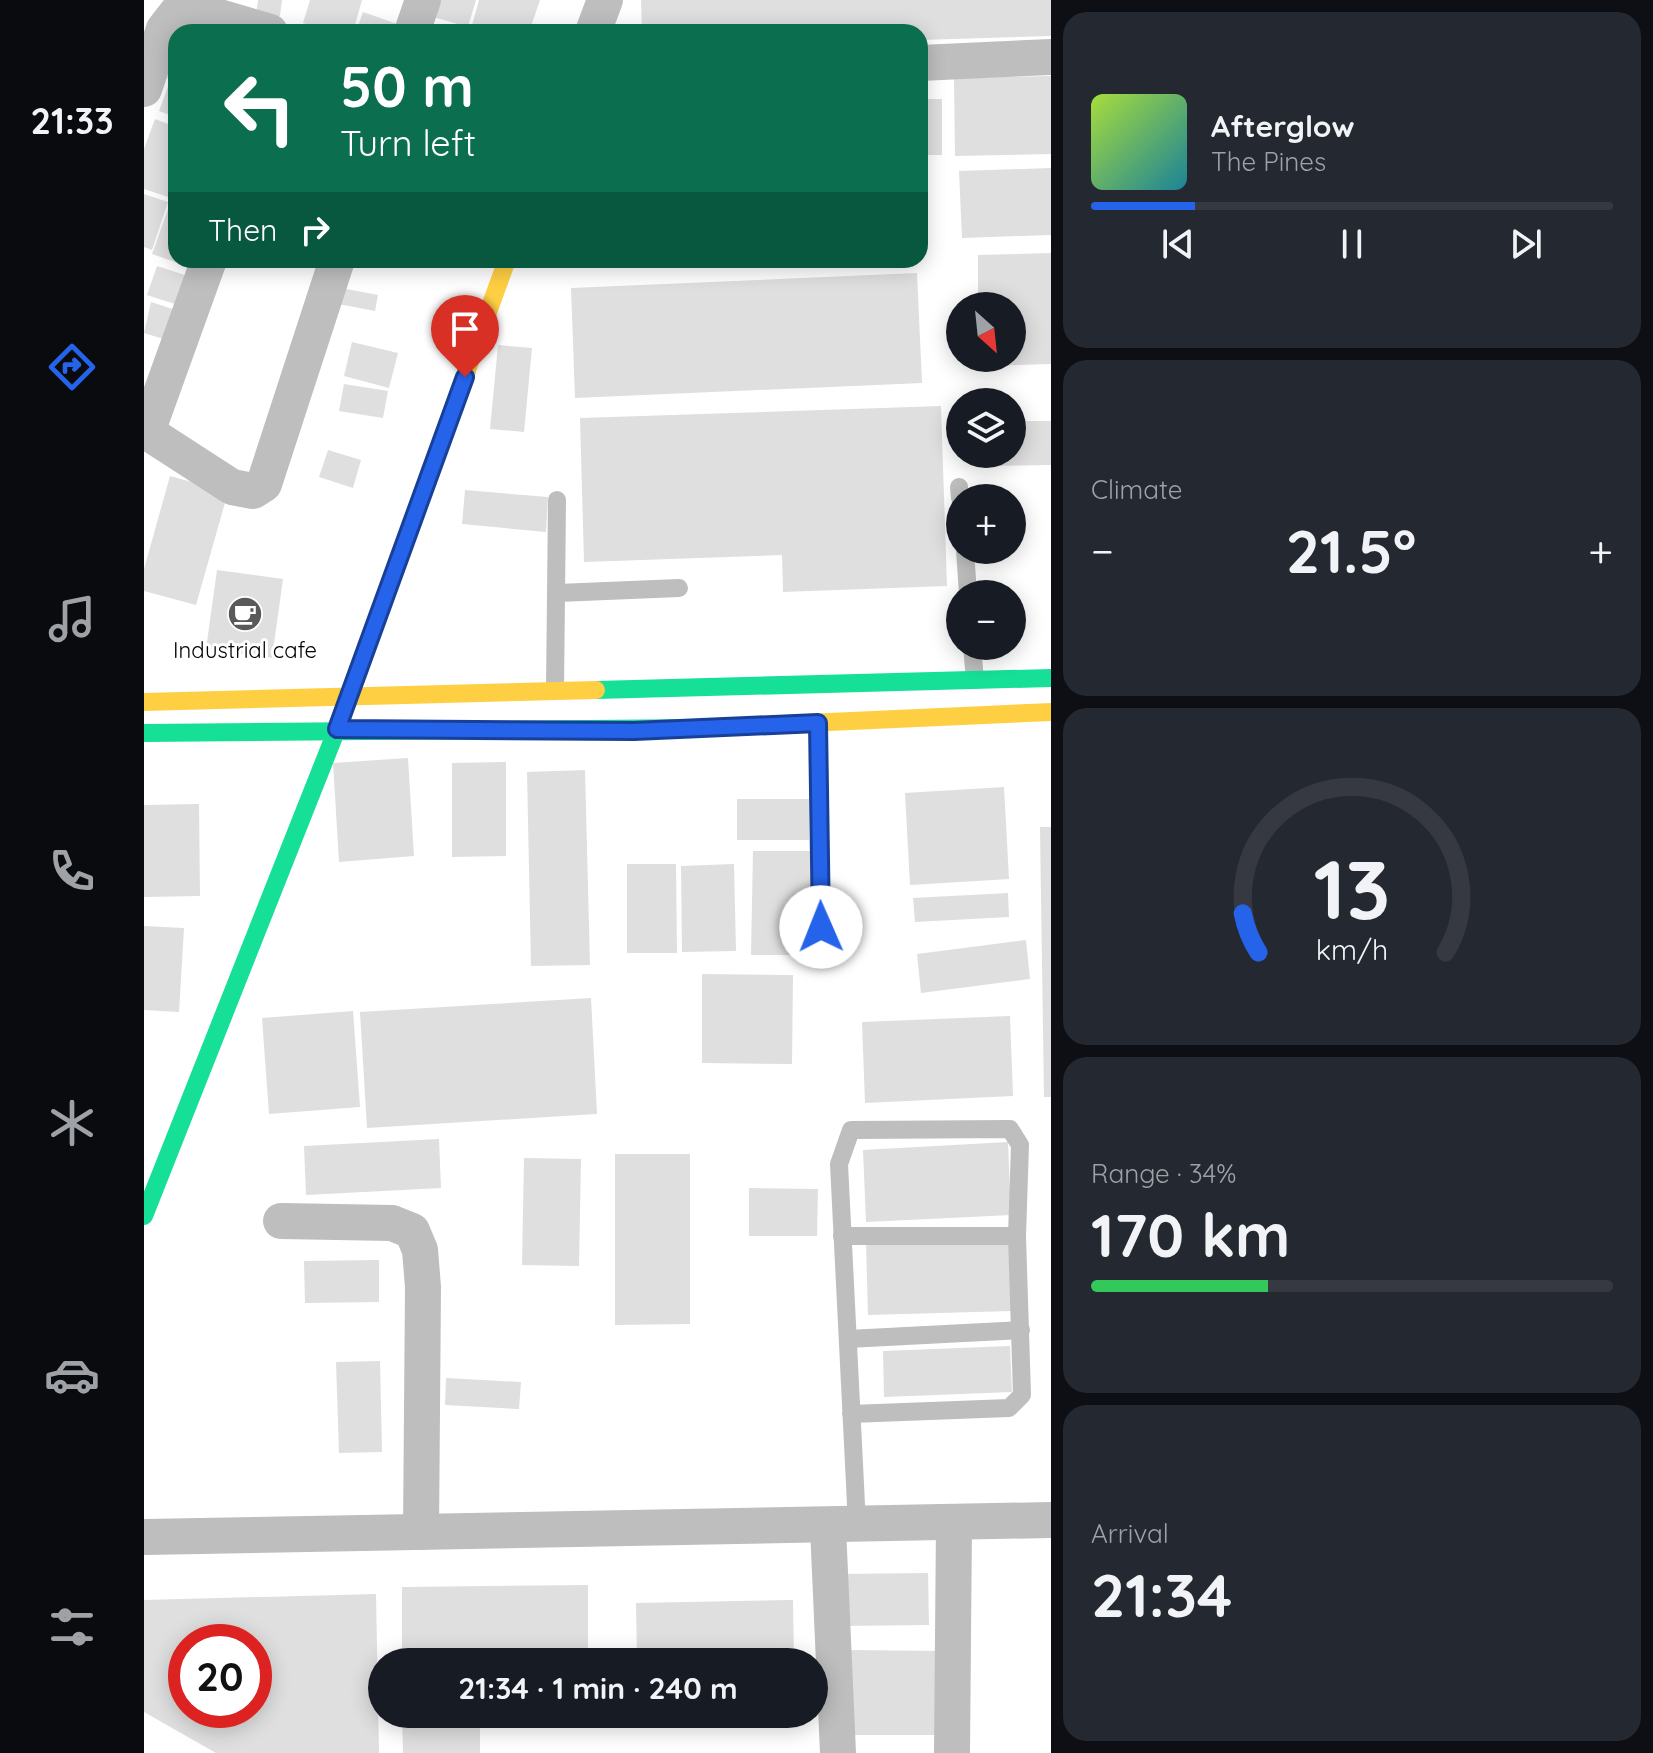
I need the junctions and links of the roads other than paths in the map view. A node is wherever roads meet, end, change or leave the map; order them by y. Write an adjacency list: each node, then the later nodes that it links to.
1 (423, 0): 4 (street)
2 (605, 0): 5 (street)
3 (243, 24): 6 (street)
4 (415, 24)
5 (596, 24)
6 (154, 28): 9 (street)
7 (1051, 57): 8 (street)
8 (928, 63)
9 (144, 89)
10 (206, 268): 13 (street)
11 (334, 268): 13 (street)
12 (504, 268): 22 (street)
13 (145, 431)
14 (557, 500): 16 (lane)
15 (679, 588): 16 (lane)
16 (558, 593): 21 (lane)
17 (973, 660): 19 (lane)
18 (1051, 678): 19 (street)
19 (975, 680): 20 (street)
20 (599, 690): 21 (street); 27 (street)
21 (555, 691): 22 (street)
22 (348, 697): 23 (street); 26 (street)
23 (144, 702)
24 (1051, 712): 25 (street)
25 (818, 723): 27 (street); 29 (lane)
26 (337, 729): 27 (street); 28 (street); 30 (street)
27 (599, 731)
28 (144, 733)
29 (821, 927)
30 (144, 1216)
31 (281, 1221): 40 (street)
32 (842, 1236): 33 (lane); 33 (lane); 35 (lane)
33 (1017, 1236): 34 (lane)
34 (1021, 1330): 35 (lane); 36 (lane)
35 (848, 1339): 36 (lane)
36 (851, 1414): 39 (lane)
37 (1051, 1520): 38 (street)
38 (954, 1523): 39 (street); 43 (street)
39 (843, 1526): 40 (street); 42 (street)
40 (421, 1532): 41 (street)
41 (144, 1537)
42 (838, 1753)
43 (952, 1753)

